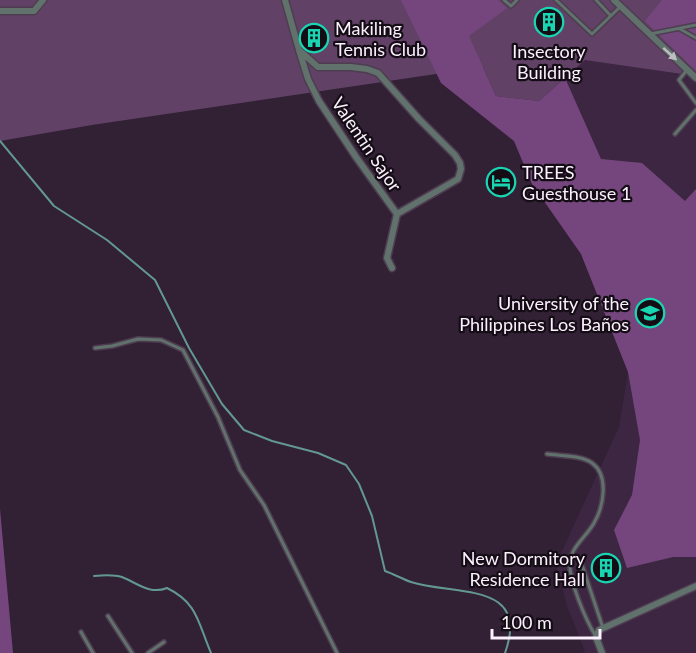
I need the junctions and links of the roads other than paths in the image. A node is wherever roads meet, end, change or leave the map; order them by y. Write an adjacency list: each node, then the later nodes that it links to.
1 (43, 0): 9 (street)
2 (285, 0): 15 (street, Valentin Sajor)
3 (504, 0): 4 (lane)
4 (517, 0)
5 (556, 0): 10 (lane)
6 (596, 0): 10 (lane)
7 (614, 0): 8 (street)
8 (620, 6): 10 (lane); 13 (street)
9 (0, 11)
10 (612, 16)
11 (696, 25): 12 (lane)
12 (679, 28): 13 (lane); 14 (lane)
13 (648, 34): 16 (street, one-way to 16)
14 (696, 38)
15 (299, 50): 21 (street, Valentin Sajor); 21 (street, Valentin Sajor)
16 (687, 69): 17 (street); 18 (lane)
17 (696, 78)
18 (696, 104)
19 (696, 110): 20 (lane)
20 (675, 134)
21 (398, 214): 22 (street)
22 (392, 268)
23 (95, 348): 35 (lane)
24 (547, 454): 30 (lane)
25 (581, 562): 28 (lane)
26 (696, 586): 28 (street)
27 (108, 616): 33 (lane)
28 (603, 628): 30 (street)
29 (81, 632): 32 (lane)
30 (596, 637): 36 (street)
31 (164, 642): 34 (lane)
32 (93, 653)
33 (132, 653)
34 (148, 653)
35 (337, 653)
36 (602, 653)

